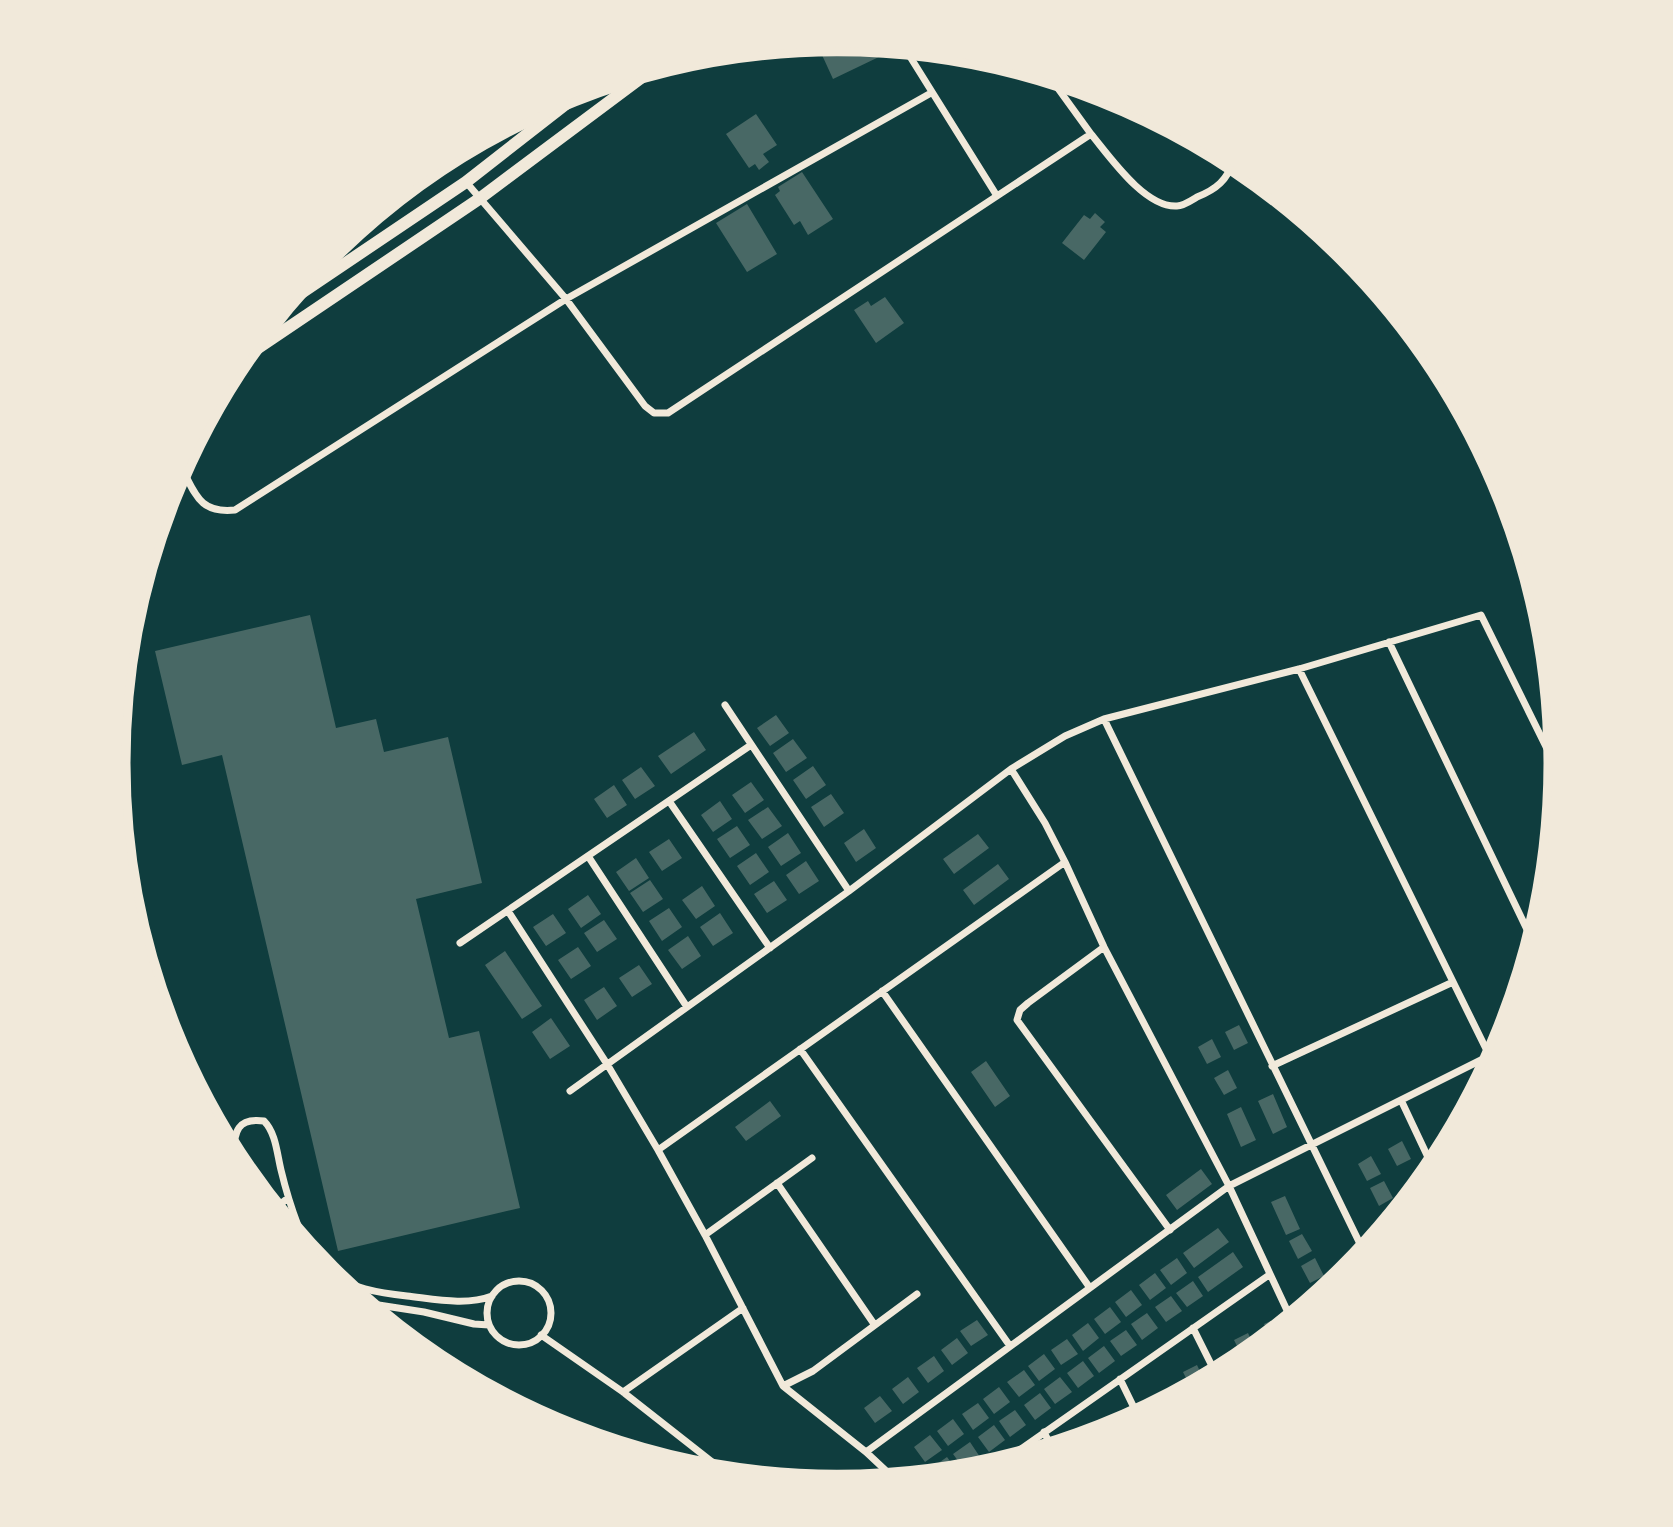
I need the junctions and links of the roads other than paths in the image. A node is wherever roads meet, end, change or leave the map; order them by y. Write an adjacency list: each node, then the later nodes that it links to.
1 (910, 57): 4 (street)
2 (636, 82): 10 (street)
3 (1058, 88): 6 (street)
4 (932, 93): 9 (street); 12 (street)
5 (559, 109): 8 (street)
6 (1091, 134): 7 (street); 9 (street)
7 (1230, 171)
8 (466, 182): 10 (street); 11 (street)
9 (997, 196): 12 (street)
10 (479, 199): 12 (street); 13 (street)
11 (308, 288)
12 (566, 299): 14 (street)
13 (261, 346)
14 (186, 477)
15 (1389, 642): 16 (street); 20 (street); 27 (street)
16 (1299, 669): 18 (street); 31 (street)
17 (724, 705): 19 (street)
18 (1104, 719): 21 (street); 38 (street)
19 (751, 745): 22 (street); 25 (street)
20 (1547, 749)
21 (1011, 769): 24 (street); 25 (street)
22 (668, 801): 23 (street); 30 (street)
23 (588, 856): 26 (street); 33 (street)
24 (1065, 862): 29 (street); 32 (street)
25 (849, 891): 30 (street)
26 (508, 911): 28 (street); 36 (street)
27 (1527, 930)
28 (460, 943)
29 (1104, 947): 47 (street); 50 (street)
30 (770, 948): 33 (street)
31 (1453, 982): 35 (street); 38 (street)
32 (882, 991): 34 (street); 56 (street)
33 (687, 1007): 36 (street)
34 (800, 1049): 43 (street); 66 (street)
35 (1487, 1050)
36 (607, 1064): 39 (street); 43 (street)
37 (1480, 1064): 40 (street)
38 (1272, 1066): 42 (street)
39 (569, 1091)
40 (1401, 1100): 42 (street); 45 (street)
41 (234, 1141): 48 (street)
42 (1311, 1146): 47 (street); 53 (street)
43 (658, 1150): 52 (street)
44 (812, 1158): 46 (street)
45 (1428, 1158)
46 (777, 1183): 52 (street); 62 (street)
47 (1230, 1186): 50 (street); 54 (street)
48 (288, 1198): 49 (street); 51 (street)
49 (279, 1205)
50 (1170, 1230): 56 (street)
51 (302, 1231)
52 (705, 1235): 60 (street)
53 (1360, 1244)
54 (1269, 1275): 61 (street); 64 (street)
55 (356, 1287): 58 (street)
56 (1090, 1288): 66 (street)
57 (918, 1294): 62 (street)
58 (492, 1296): 63 (street); 65 (street)
59 (376, 1305): 63 (street)
60 (743, 1308): 69 (street); 70 (street)
61 (1288, 1312)
62 (874, 1324): 69 (street)
63 (489, 1325): 65 (street)
64 (1193, 1328): 67 (street); 68 (street)
65 (541, 1335): 70 (street)
66 (1010, 1346): 75 (street)
67 (1212, 1367)
68 (1120, 1379): 71 (street); 72 (street)
69 (783, 1386): 75 (street)
70 (623, 1392): 76 (street)
71 (1134, 1409)
72 (1044, 1433): 73 (street); 74 (street)
73 (1049, 1442)
74 (1019, 1450)
75 (866, 1452): 77 (street)
76 (714, 1463)
77 (888, 1472)

